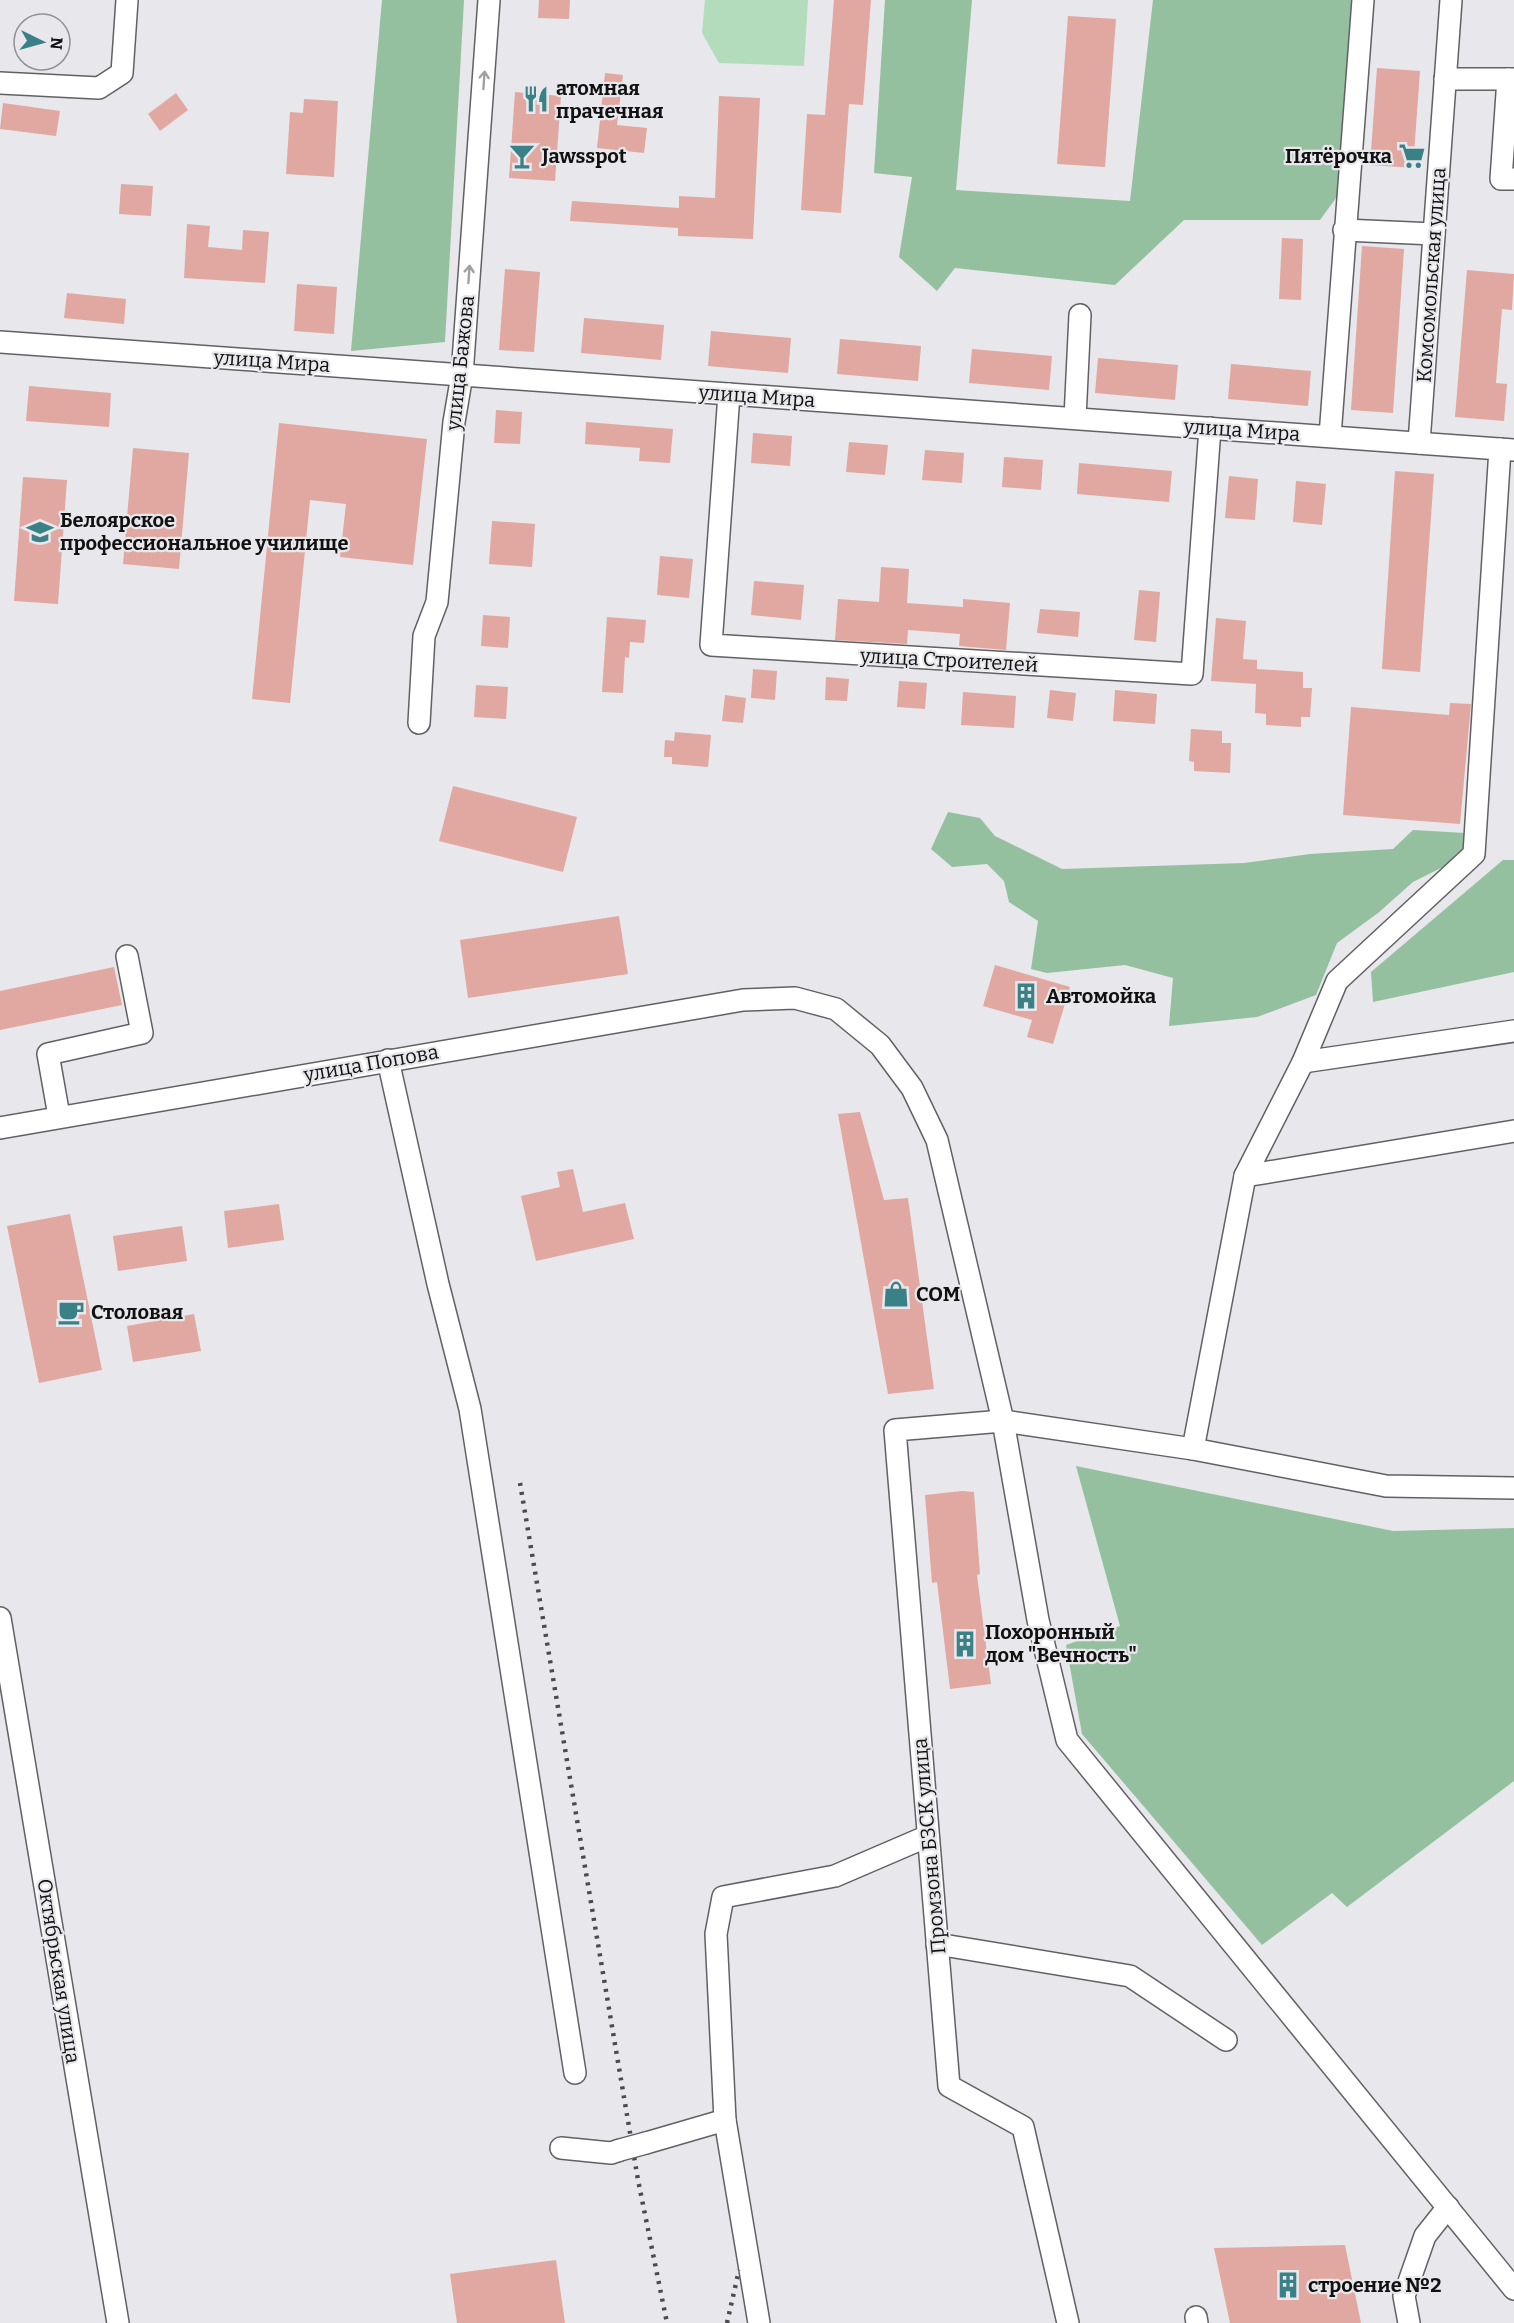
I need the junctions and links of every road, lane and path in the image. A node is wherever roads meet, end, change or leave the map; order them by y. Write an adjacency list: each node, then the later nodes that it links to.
1 (127, 0): 7 (street)
2 (489, 0): 13 (street, улица Бажова, one-way to 2)
3 (1363, 0): 9 (street)
4 (1451, 0): 5 (street, Комсомольская улица)
5 (1445, 79): 6 (street); 10 (street, Комсомольская улица)
6 (1511, 79): 8 (street)
7 (0, 82)
8 (1514, 179)
9 (1344, 230): 10 (street); 17 (street)
10 (1434, 234): 18 (street, Комсомольская улица)
11 (1080, 315): 15 (street)
12 (0, 342): 13 (street, улица Мира)
13 (462, 375): 14 (street, улица Мира); 20 (street, улица Бажова)
14 (729, 394): 15 (street, улица Мира); 16 (street, улица Строителей)
15 (1076, 418): 16 (street, улица Мира)
16 (1210, 428): 17 (street, улица Мира)
17 (1330, 436): 18 (street, улица Мира)
18 (1419, 443): 19 (street, улица Мира)
19 (1507, 450): 24 (street)
20 (419, 723)
21 (127, 956): 25 (street)
22 (1514, 1031): 24 (street)
23 (388, 1060): 25 (street, улица Попова); 29 (street, улица Попова); 36 (street)
24 (1303, 1062): 28 (street)
25 (59, 1116): 26 (street, улица Попова)
26 (0, 1128)
27 (1514, 1131): 28 (street)
28 (1245, 1176): 30 (street)
29 (1003, 1421): 30 (street); 33 (street, Промзона БЗСК улица); 39 (street, улица Попова)
30 (1193, 1449): 31 (street)
31 (1514, 1488)
32 (0, 1618): 41 (street, Октябрьская улица)
33 (927, 1836): 34 (street, Промзона БЗСК улица); 37 (street)
34 (937, 1944): 35 (street); 43 (street, Промзона БЗСК улица)
35 (1226, 2040)
36 (575, 2073)
37 (725, 2120): 38 (street, bridge); 42 (street)
38 (561, 2148)
39 (1448, 2207): 40 (street, улица Попова); 44 (street)
40 (1514, 2289)
41 (118, 2323)
42 (759, 2323)
43 (1068, 2323)
44 (1409, 2323)

